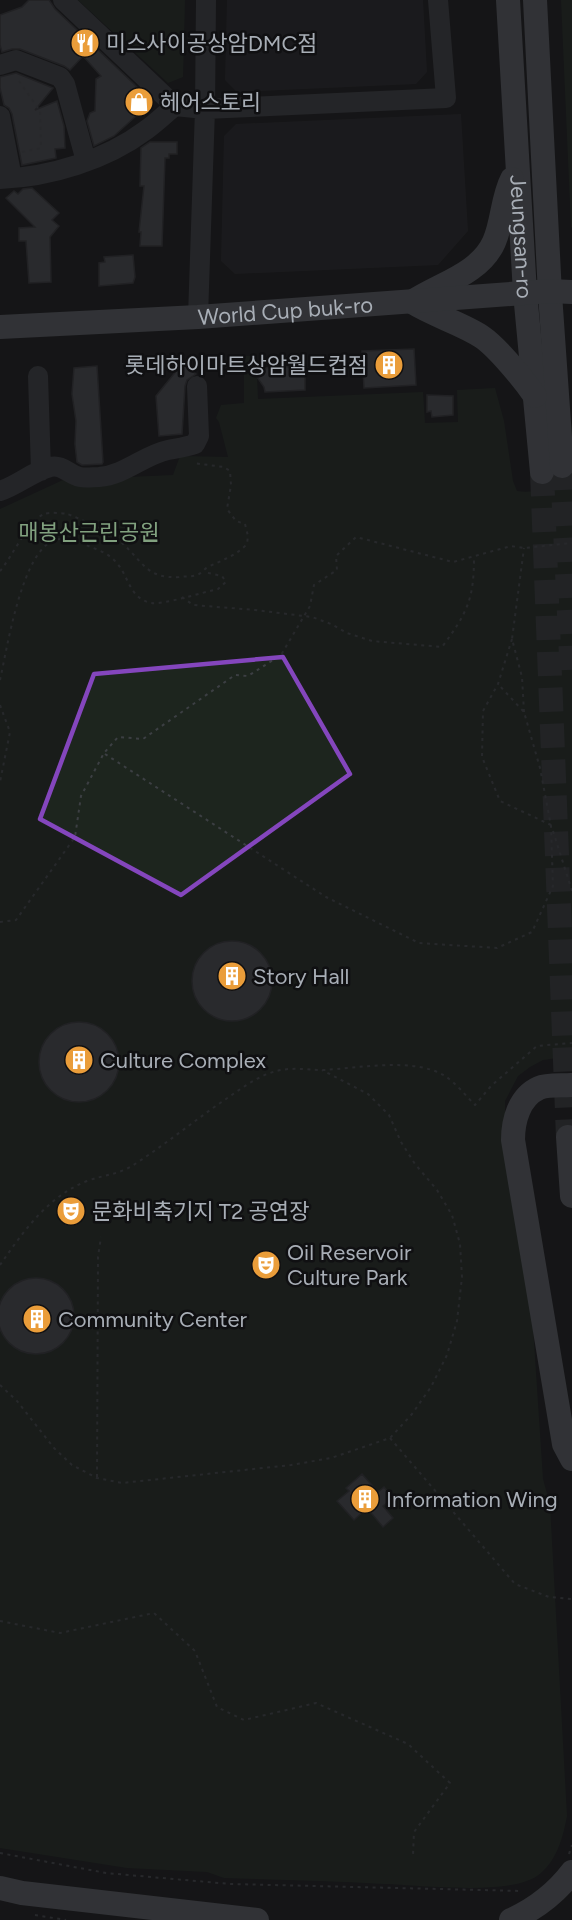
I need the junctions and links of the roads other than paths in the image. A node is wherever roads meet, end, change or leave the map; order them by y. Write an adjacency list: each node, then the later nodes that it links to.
1 (63, 0): 9 (street)
2 (206, 0): 10 (street)
3 (438, 0): 10 (street)
4 (508, 0): 13 (main road, Jeungsan-ro)
5 (536, 0): 8 (main road, Jeungsan-ro)
6 (552, 0): 8 (main road)
7 (4, 64): 12 (street)
8 (542, 98): 16 (main road, Jeungsan-ro)
9 (175, 106): 10 (street); 12 (street)
10 (205, 109): 18 (street)
11 (0, 116): 14 (street)
12 (86, 161): 14 (street)
13 (518, 172): 15 (main road, Jeungsan-ro); 17 (main road)
14 (6, 178)
15 (525, 292): 16 (main road, World Cup buk-ro); 17 (main road, World Cup buk-ro); 23 (main road, Jeungsan-ro)
16 (561, 292): 23 (main road, Jeungsan-ro)
17 (412, 302): 18 (main road, World Cup buk-ro); 23 (main road)
18 (198, 318): 19 (main road, World Cup buk-ro)
19 (0, 327)
20 (572, 363): 23 (main road)
21 (38, 376): 25 (street)
22 (197, 386): 25 (street)
23 (545, 392): 24 (main road, Jeungsan-ro)
24 (552, 469)
25 (41, 471): 26 (street)
26 (0, 491)
27 (572, 1085): 30 (main road)
28 (568, 1137): 29 (main road)
29 (572, 1196)
30 (572, 1460)
31 (572, 1872): 34 (main road)
32 (0, 1888): 33 (main road)
33 (257, 1920)
34 (511, 1920)

